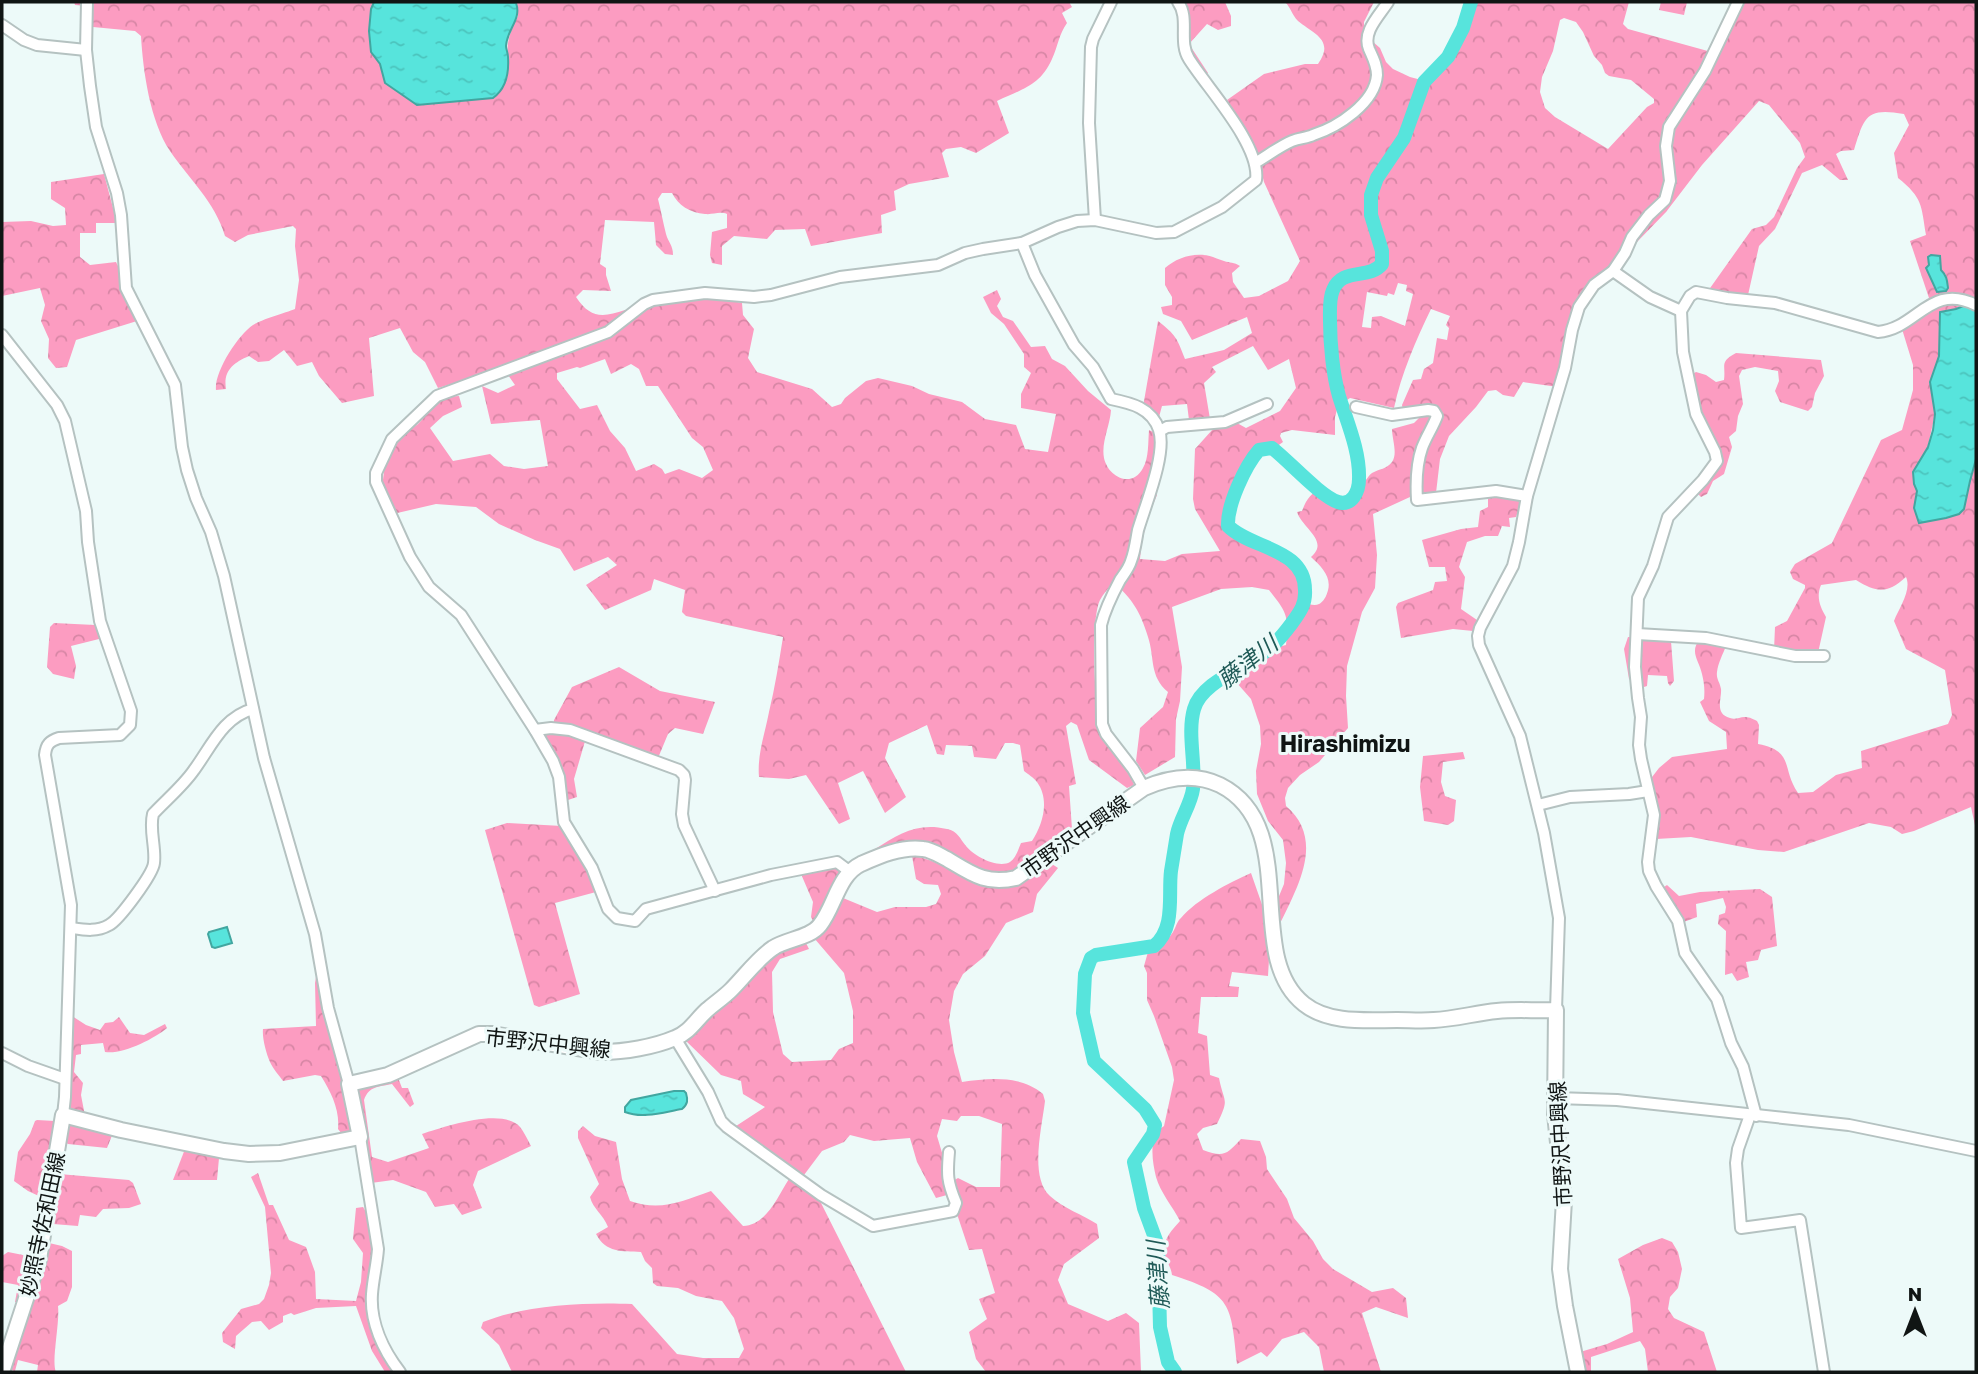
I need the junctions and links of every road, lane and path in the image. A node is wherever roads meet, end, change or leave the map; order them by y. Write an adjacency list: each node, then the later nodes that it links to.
1 (87, 2): 7 (street)
2 (1111, 2): 9 (street)
3 (1178, 2): 8 (street)
4 (1388, 2): 8 (street)
5 (1738, 2): 11 (street)
6 (2, 25): 7 (street)
7 (86, 50): 21 (street)
8 (1255, 163): 9 (street)
9 (1096, 220): 10 (street)
10 (1023, 243): 17 (street); 22 (street)
11 (1613, 271): 13 (street); 18 (street)
12 (1976, 305): 13 (street)
13 (1681, 311): 19 (street)
14 (2, 335): 28 (street)
15 (1266, 404): 17 (street)
16 (1356, 407): 18 (street)
17 (1160, 431): 23 (street)
18 (1527, 496): 25 (street)
19 (1637, 634): 20 (street); 24 (street)
20 (1824, 656)
21 (253, 709): 28 (street); 33 (street)
22 (536, 730): 27 (street); 27 (street)
23 (1144, 788): 26 (main road, 市野沢中興線); 29 (main road, 市野沢中興線)
24 (1648, 791): 25 (street); 36 (street)
25 (1538, 805): 29 (street)
26 (849, 871): 27 (street); 30 (main road, 市野沢中興線)
27 (715, 891)
28 (72, 928): 32 (street)
29 (1556, 1010): 34 (main road, 市野沢中興線)
30 (675, 1038): 33 (main road, 市野沢中興線); 39 (street)
31 (2, 1053): 32 (street)
32 (65, 1079): 35 (street)
33 (349, 1084): 37 (main road)
34 (1556, 1098): 36 (street); 42 (main road, 市野沢中興線)
35 (63, 1115): 37 (main road); 40 (main road, 妙照寺佐和田線)
36 (1753, 1115): 38 (street); 43 (street)
37 (360, 1137): 41 (street)
38 (1976, 1151)
39 (949, 1152)
40 (2, 1372)
41 (400, 1372)
42 (1578, 1372)
43 (1825, 1372)

